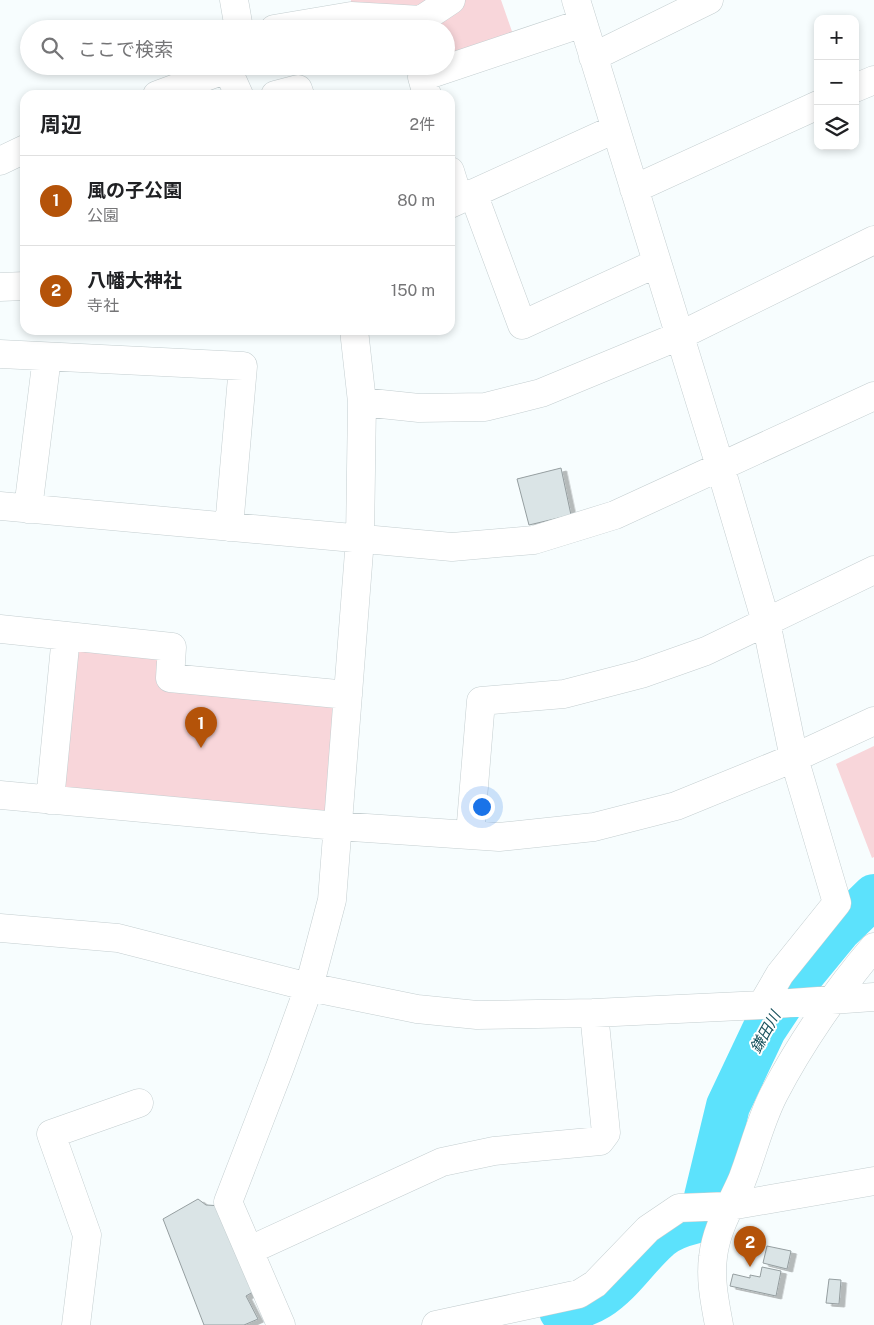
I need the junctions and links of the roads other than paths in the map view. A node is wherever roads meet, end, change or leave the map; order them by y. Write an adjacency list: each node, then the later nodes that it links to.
1 (451, 0): 6 (street)
2 (709, 0): 7 (street)
3 (579, 11): 7 (street); 8 (street)
4 (327, 20): 5 (street)
5 (383, 20)
6 (428, 20)
7 (593, 57): 18 (street)
8 (455, 62)
9 (209, 75): 14 (street)
10 (230, 75): 15 (street)
11 (426, 75): 16 (street)
12 (874, 80): 13 (street)
13 (859, 86)
14 (170, 90)
15 (237, 90)
16 (426, 90)
17 (814, 107): 22 (street)
18 (615, 129): 22 (street); 23 (street)
19 (20, 152): 20 (street)
20 (0, 161)
21 (455, 185): 23 (street)
22 (634, 189): 25 (street)
23 (460, 199): 25 (street)
24 (874, 241): 29 (street)
25 (657, 263): 29 (street)
26 (20, 286): 27 (street)
27 (0, 287)
28 (355, 335): 33 (street)
29 (680, 336): 33 (street); 34 (street)
30 (0, 354): 31 (street)
31 (47, 356): 36 (street); 37 (street)
32 (874, 396): 34 (street)
33 (362, 402): 38 (street)
34 (720, 466): 38 (street); 40 (street)
35 (0, 506): 36 (street)
36 (28, 509): 37 (street)
37 (229, 527): 38 (street)
38 (360, 539): 43 (street)
39 (874, 570): 40 (street)
40 (766, 622): 45 (street); 49 (street)
41 (0, 629): 42 (street)
42 (66, 636): 43 (street); 47 (street)
43 (348, 695): 48 (street)
44 (874, 721): 45 (street)
45 (794, 758): 49 (street); 55 (street)
46 (0, 795): 47 (street)
47 (50, 800): 48 (street)
48 (337, 826): 49 (street); 52 (street)
49 (470, 835)
50 (0, 931): 52 (street)
51 (874, 947): 54 (street)
52 (309, 987): 56 (street); 60 (street)
53 (874, 997): 54 (street)
54 (834, 1000): 55 (street); 59 (street)
55 (762, 1005): 56 (street)
56 (594, 1013): 60 (street)
57 (139, 1103): 61 (street)
58 (874, 1181): 59 (street)
59 (730, 1206): 63 (street); 64 (street)
60 (250, 1250): 62 (street)
61 (76, 1325)
62 (281, 1325)
63 (436, 1325)
64 (719, 1325)

